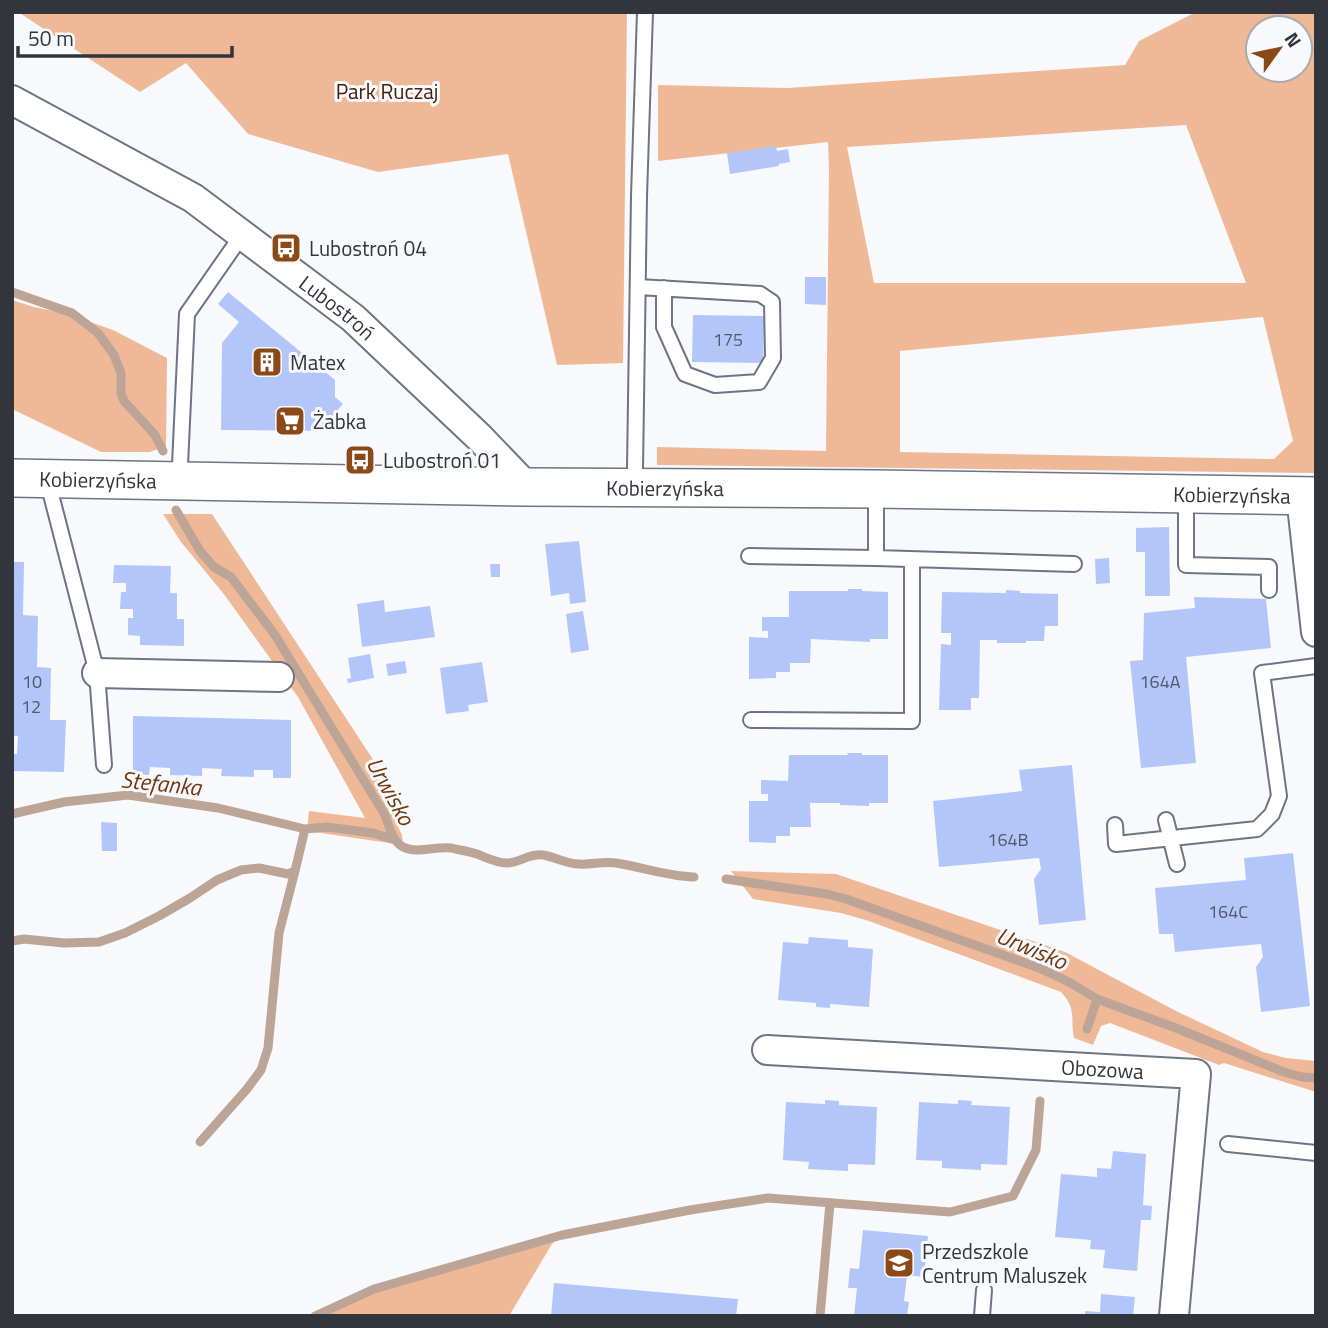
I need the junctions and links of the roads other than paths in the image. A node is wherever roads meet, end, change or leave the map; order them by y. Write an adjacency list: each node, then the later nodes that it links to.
1 (645, 12): 4 (lane)
2 (12, 100): 3 (street, Lubostroń)
3 (242, 235): 7 (lane); 8 (street, Lubostroń)
4 (638, 287): 5 (lane); 9 (lane)
5 (664, 288): 5 (lane)
6 (30, 478): 7 (street, Kobierzyńska); 20 (lane)
7 (181, 481): 8 (street, Kobierzyńska)
8 (527, 487): 9 (street, Kobierzyńska)
9 (633, 488): 10 (street, Kobierzyńska)
10 (876, 489): 11 (street, Kobierzyńska); 14 (lane)
11 (1186, 494): 12 (street, Kobierzyńska); 17 (lane)
12 (1309, 496): 18 (street)
13 (749, 556): 14 (lane)
14 (876, 558): 15 (lane)
15 (912, 561): 16 (lane); 22 (lane)
16 (1074, 564)
17 (1269, 590)
18 (1316, 632)
19 (1316, 666): 26 (lane)
20 (97, 673): 21 (street); 23 (lane)
21 (279, 677)
22 (751, 720)
23 (104, 765)
24 (1166, 820): 26 (lane)
25 (1115, 825): 26 (lane)
26 (1171, 838): 27 (lane)
27 (1177, 864)
28 (766, 1050): 33 (street, Obozowa)
29 (1228, 1144): 30 (lane)
30 (1316, 1153)
31 (984, 1290): 32 (lane)
32 (982, 1316)
33 (1174, 1316)

